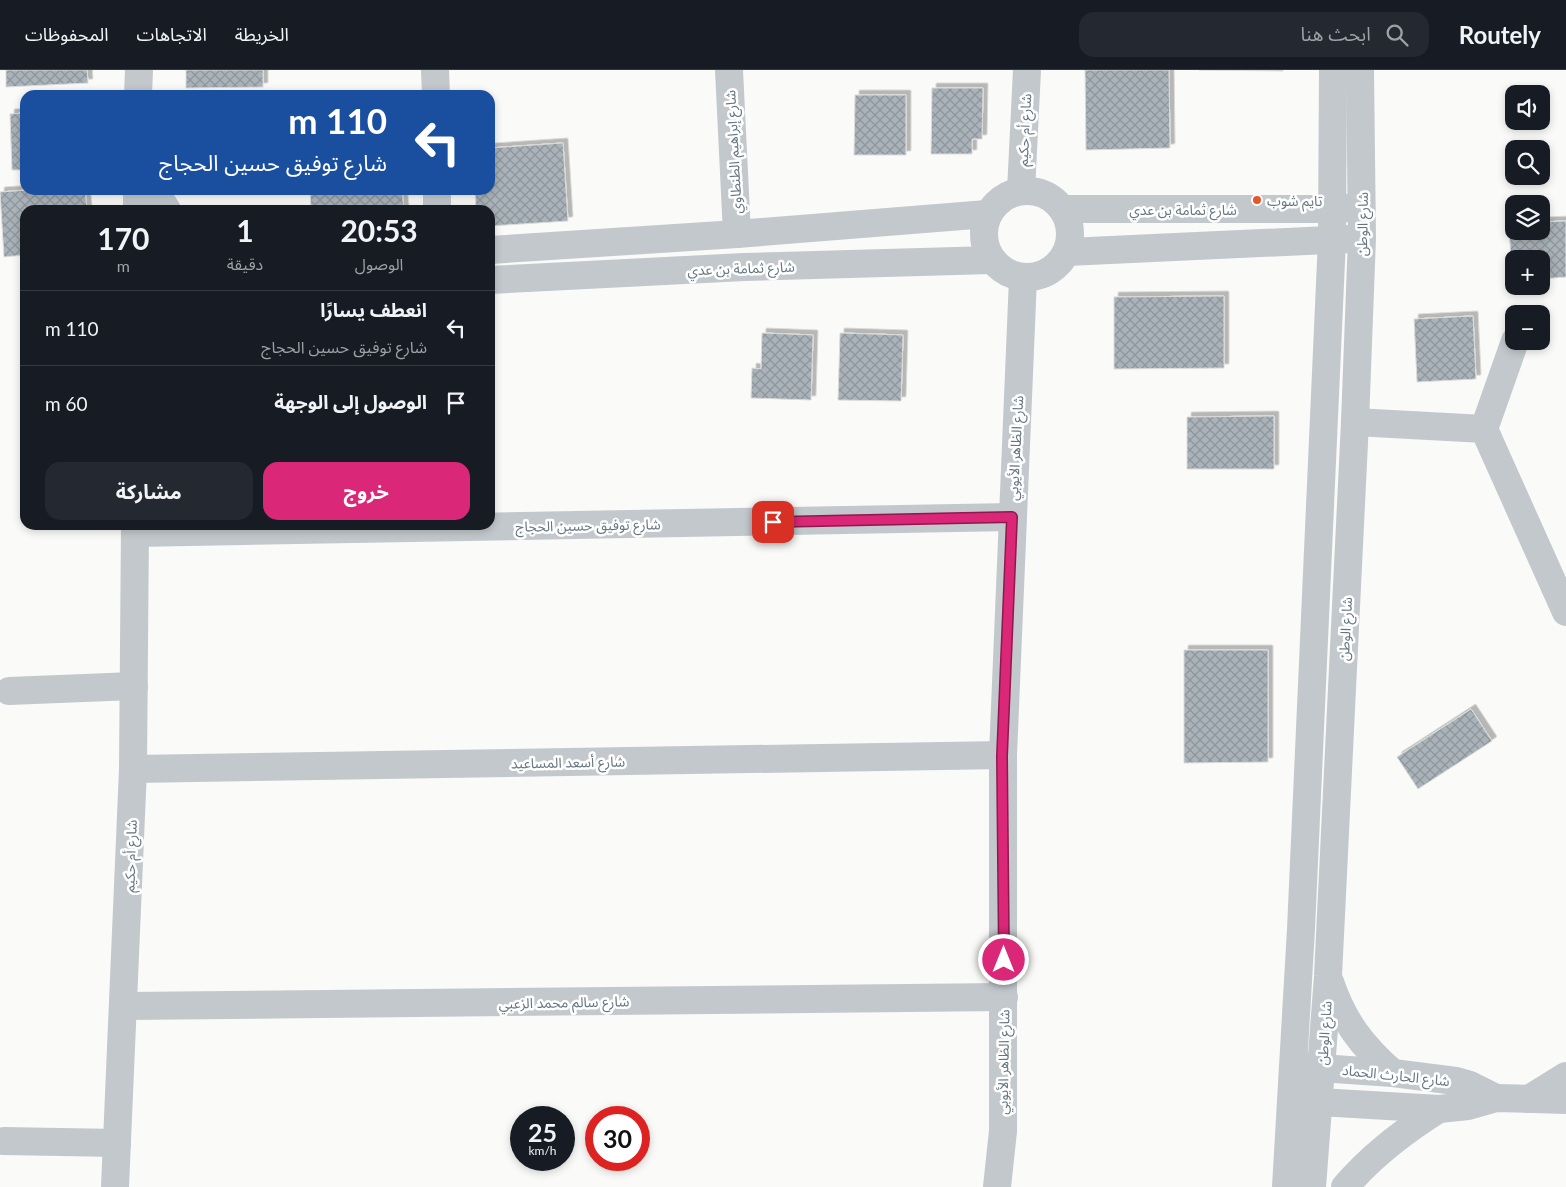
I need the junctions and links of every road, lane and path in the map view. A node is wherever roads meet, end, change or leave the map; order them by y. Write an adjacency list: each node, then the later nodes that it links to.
1 (139, 70): 7 (street)
2 (435, 70): 8 (street)
3 (729, 70): 14 (street, شارع إبراهيم الطنطاوي)
4 (1027, 70): 9 (street, شارع أم حكيم)
5 (1332, 70): 12 (street)
6 (1360, 70): 10 (street, شارع الوطن)
7 (138, 90)
8 (436, 90)
9 (1021, 191): 11 (street); 13 (street)
10 (1363, 207): 12 (street, شارع ثمامة بن عدي); 15 (street, شارع الوطن)
11 (1063, 209): 12 (street, شارع ثمامة بن عدي); 18 (street)
12 (1332, 209): 16 (street)
13 (987, 214): 14 (street); 19 (street)
14 (737, 234): 17 (street)
15 (1362, 238): 16 (street); 23 (street, شارع الوطن)
16 (1332, 239): 18 (street); 36 (street)
17 (495, 250)
18 (1067, 252): 20 (street)
19 (991, 260): 20 (street); 21 (street, شارع ثمامة بن عدي)
20 (1023, 278): 25 (street, شارع الظاهر الأيوبي)
21 (495, 280)
22 (1512, 350): 24 (street)
23 (1355, 422): 24 (street); 33 (street, شارع الوطن)
24 (1484, 429): 28 (street)
25 (1012, 517): 26 (street, شارع توفيق حسين الحجاج); 31 (street, شارع الظاهر الأيوبي)
26 (495, 524)
27 (135, 530): 29 (street, شارع أم حكيم)
28 (1566, 612)
29 (134, 686): 30 (street); 32 (street, شارع أم حكيم)
30 (9, 692)
31 (1002, 756): 32 (street, شارع أسعد المساعيد); 34 (street, شارع الظاهر الأيوبي)
32 (133, 769): 35 (street, شارع أم حكيم)
33 (1328, 976): 37 (street, شارع الوطن); 38 (street)
34 (1004, 998): 35 (street, شارع سالم محمد الزعبي); 49 (street, شارع الظاهر الأيوبي)
35 (124, 1006): 47 (street, شارع أم حكيم)
36 (1292, 1066): 37 (street, شارع الحارث الحماد); 43 (street)
37 (1322, 1068): 38 (street, شارع الحارث الحماد); 44 (street, شارع الوطن)
38 (1393, 1073): 40 (street, شارع الحارث الحماد)
39 (1566, 1076): 41 (street)
40 (1496, 1098): 41 (street, شارع الحارث الحماد); 45 (street, شارع الحارث الحماد)
41 (1528, 1099): 42 (street, شارع الحارث الحماد)
42 (1566, 1100)
43 (1290, 1101): 44 (street, شارع الحارث الحماد); 50 (street)
44 (1319, 1102): 45 (street, شارع الحارث الحماد); 51 (street, شارع الوطن)
45 (1439, 1109): 52 (street)
46 (4, 1141): 47 (street)
47 (118, 1143): 48 (street, شارع أم حكيم)
48 (115, 1187)
49 (997, 1187)
50 (1286, 1187)
51 (1312, 1187)
52 (1345, 1187)

